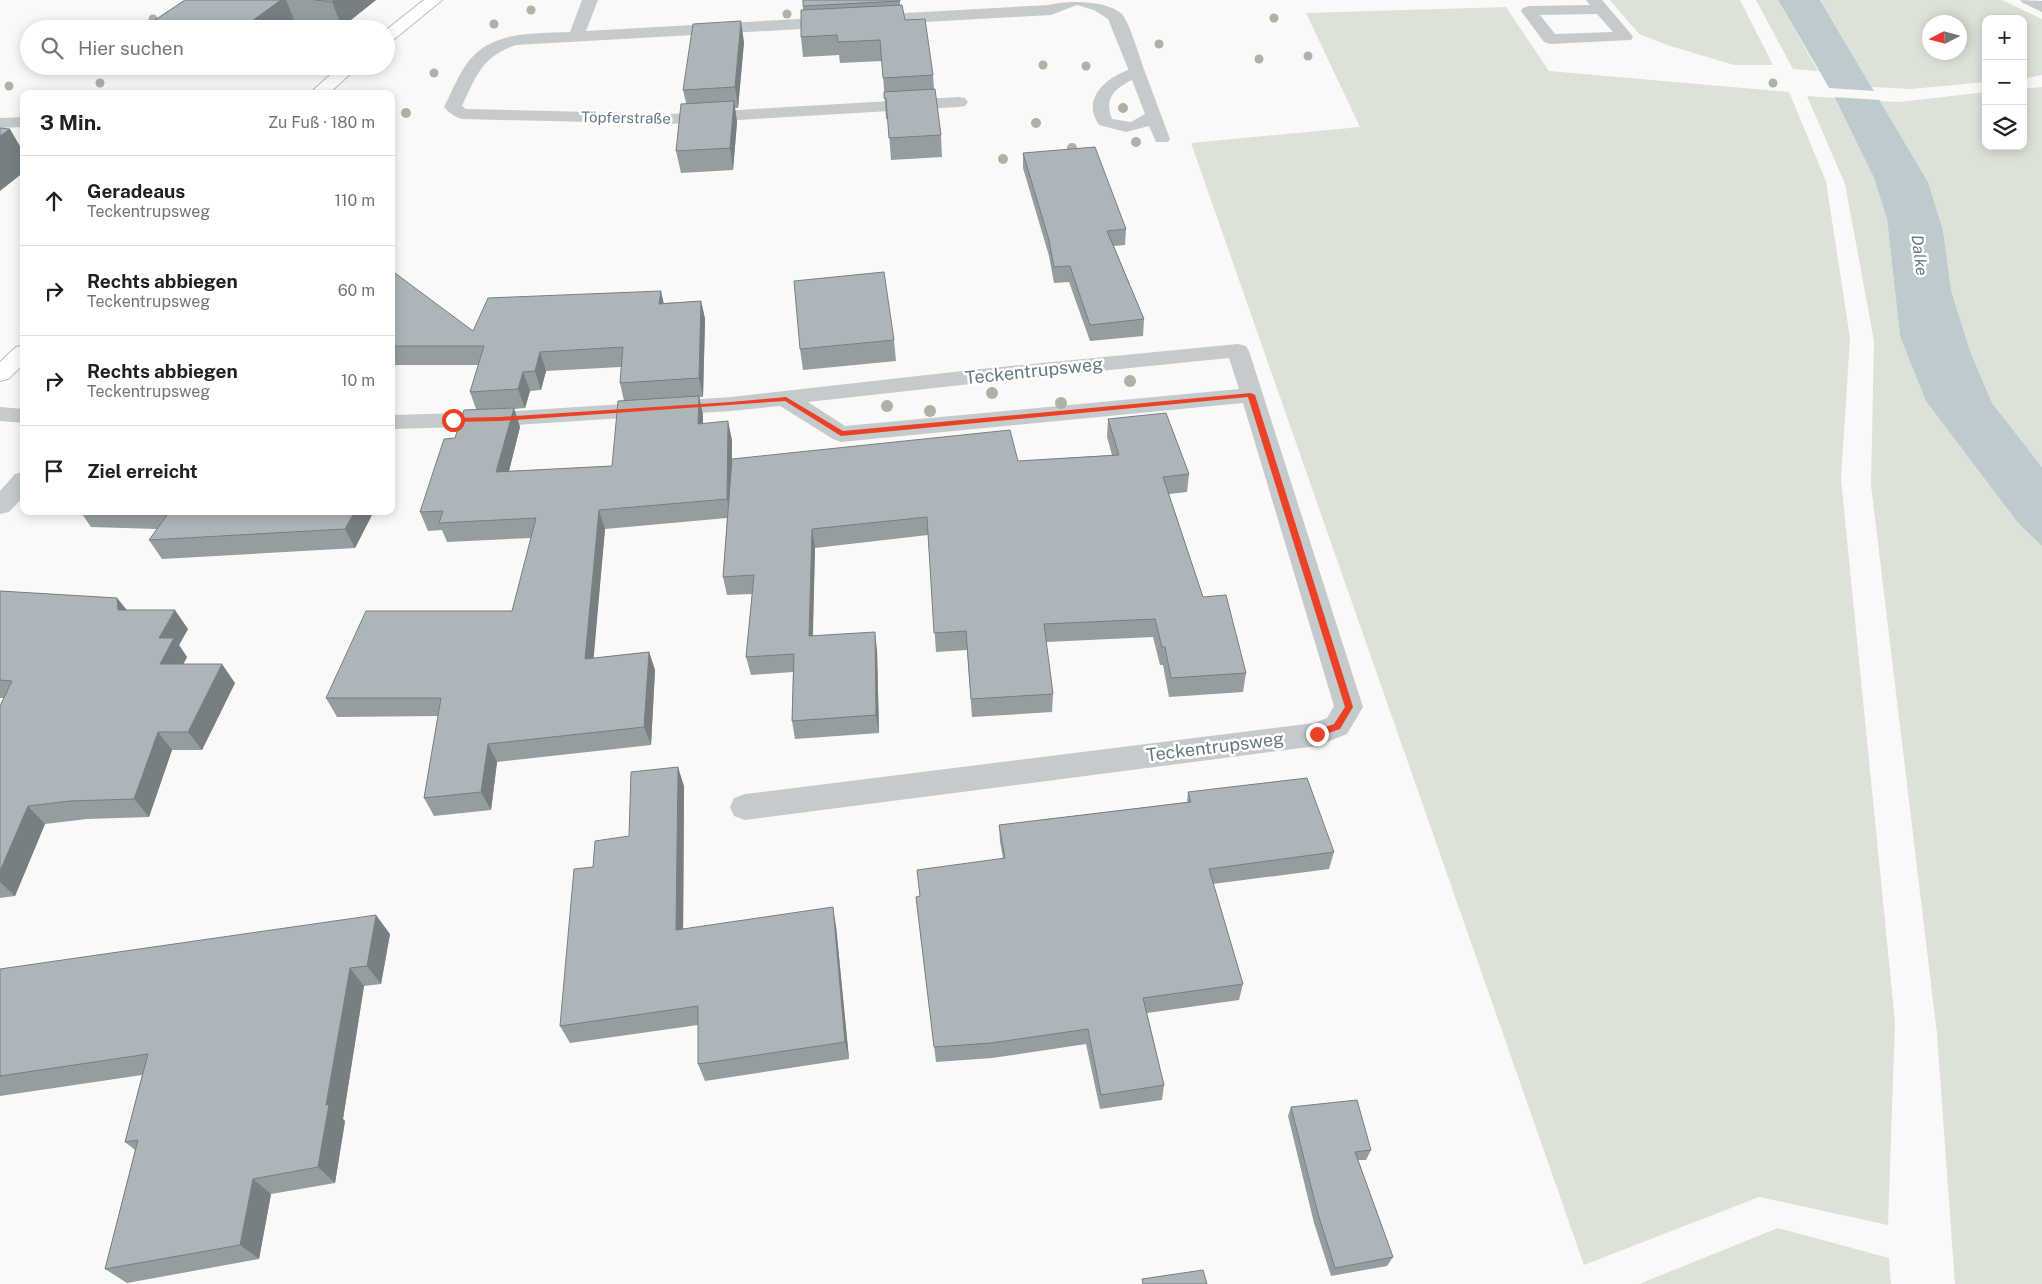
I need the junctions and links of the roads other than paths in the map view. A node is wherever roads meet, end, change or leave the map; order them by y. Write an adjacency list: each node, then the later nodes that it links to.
1 (434, 0): 8 (main road)
2 (590, 0): 9 (street)
3 (1076, 0): 7 (street, Töpferstraße); 10 (street, Töpferstraße)
4 (2028, 0): 6 (street)
5 (1598, 5): 5 (street)
6 (2042, 6)
7 (987, 7): 9 (street, Töpferstraße)
8 (395, 31)
9 (576, 36): 13 (street, Töpferstraße)
10 (1137, 72): 14 (lane); 14 (lane)
11 (340, 75): 12 (main road)
12 (322, 90)
13 (959, 102)
14 (1154, 115): 17 (lane)
15 (20, 122): 16 (lane)
16 (0, 123)
17 (1162, 139)
18 (20, 356): 19 (main road)
19 (0, 374)
20 (1251, 395): 21 (street); 21 (street, Teckentrupsweg); 27 (street, Teckentrupsweg)
21 (786, 399): 24 (street, Teckentrupsweg)
22 (0, 414): 23 (street)
23 (20, 416)
24 (395, 422)
25 (20, 484): 26 (street)
26 (0, 506)
27 (745, 807)

